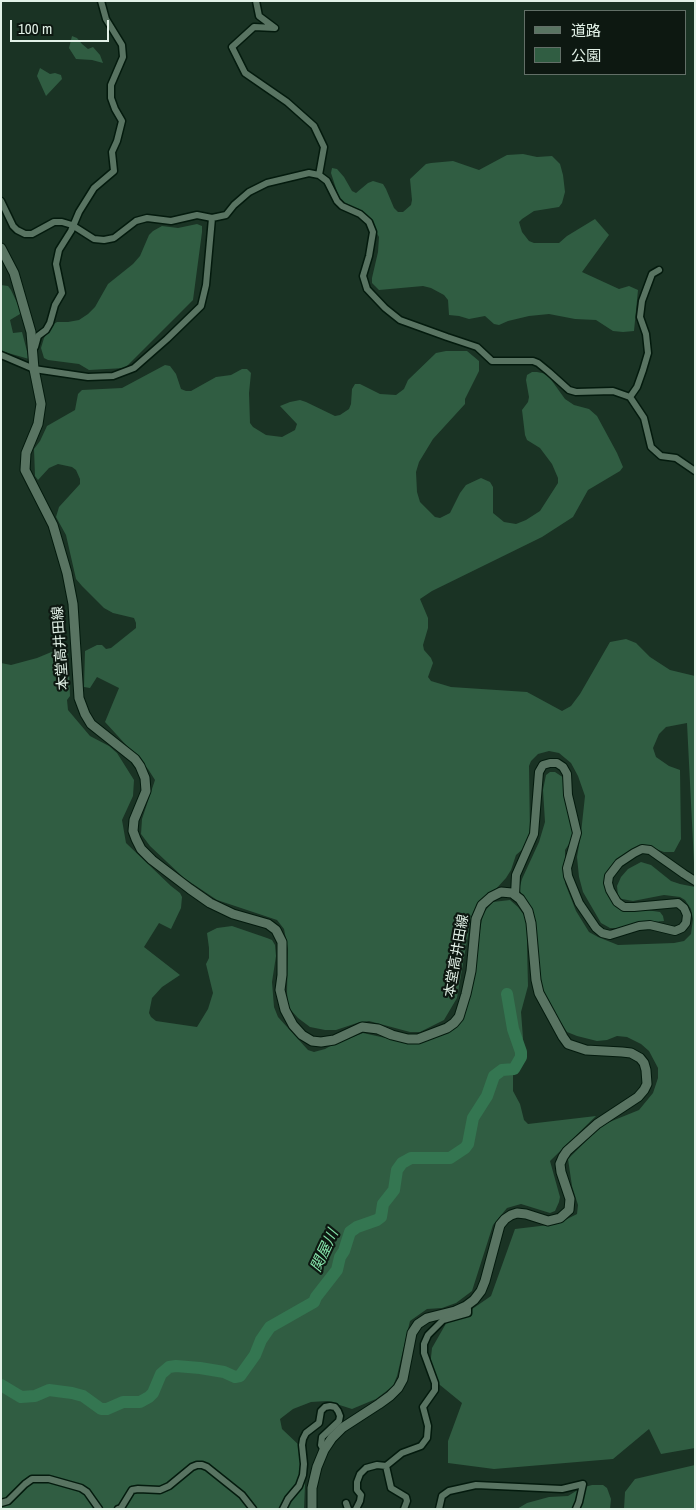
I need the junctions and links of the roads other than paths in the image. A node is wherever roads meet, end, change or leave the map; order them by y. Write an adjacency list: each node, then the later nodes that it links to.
1 (101, 1): 6 (street)
2 (256, 1): 3 (street)
3 (318, 175): 5 (street); 12 (street)
4 (1, 201): 6 (street)
5 (212, 218): 6 (street); 11 (street)
6 (72, 225): 10 (street)
7 (1, 248): 10 (main road, 本堂高井田線)
8 (659, 270): 12 (street)
9 (1, 355): 11 (street)
10 (33, 355): 11 (main road, 本堂高井田線)
11 (34, 369): 15 (main road, 本堂高井田線)
12 (630, 397): 13 (street)
13 (695, 471)
14 (695, 880): 15 (street)
15 (515, 894): 16 (main road)
16 (466, 1306): 17 (main road); 18 (street)
17 (324, 1450): 23 (street); 24 (main road)
18 (386, 1466): 25 (street); 26 (street)
19 (1, 1503): 20 (street)
20 (99, 1509)
21 (118, 1509): 22 (street)
22 (253, 1509)
23 (283, 1509)
24 (312, 1509)
25 (356, 1509)
26 (404, 1509)
27 (438, 1509): 28 (street)
28 (576, 1509)

